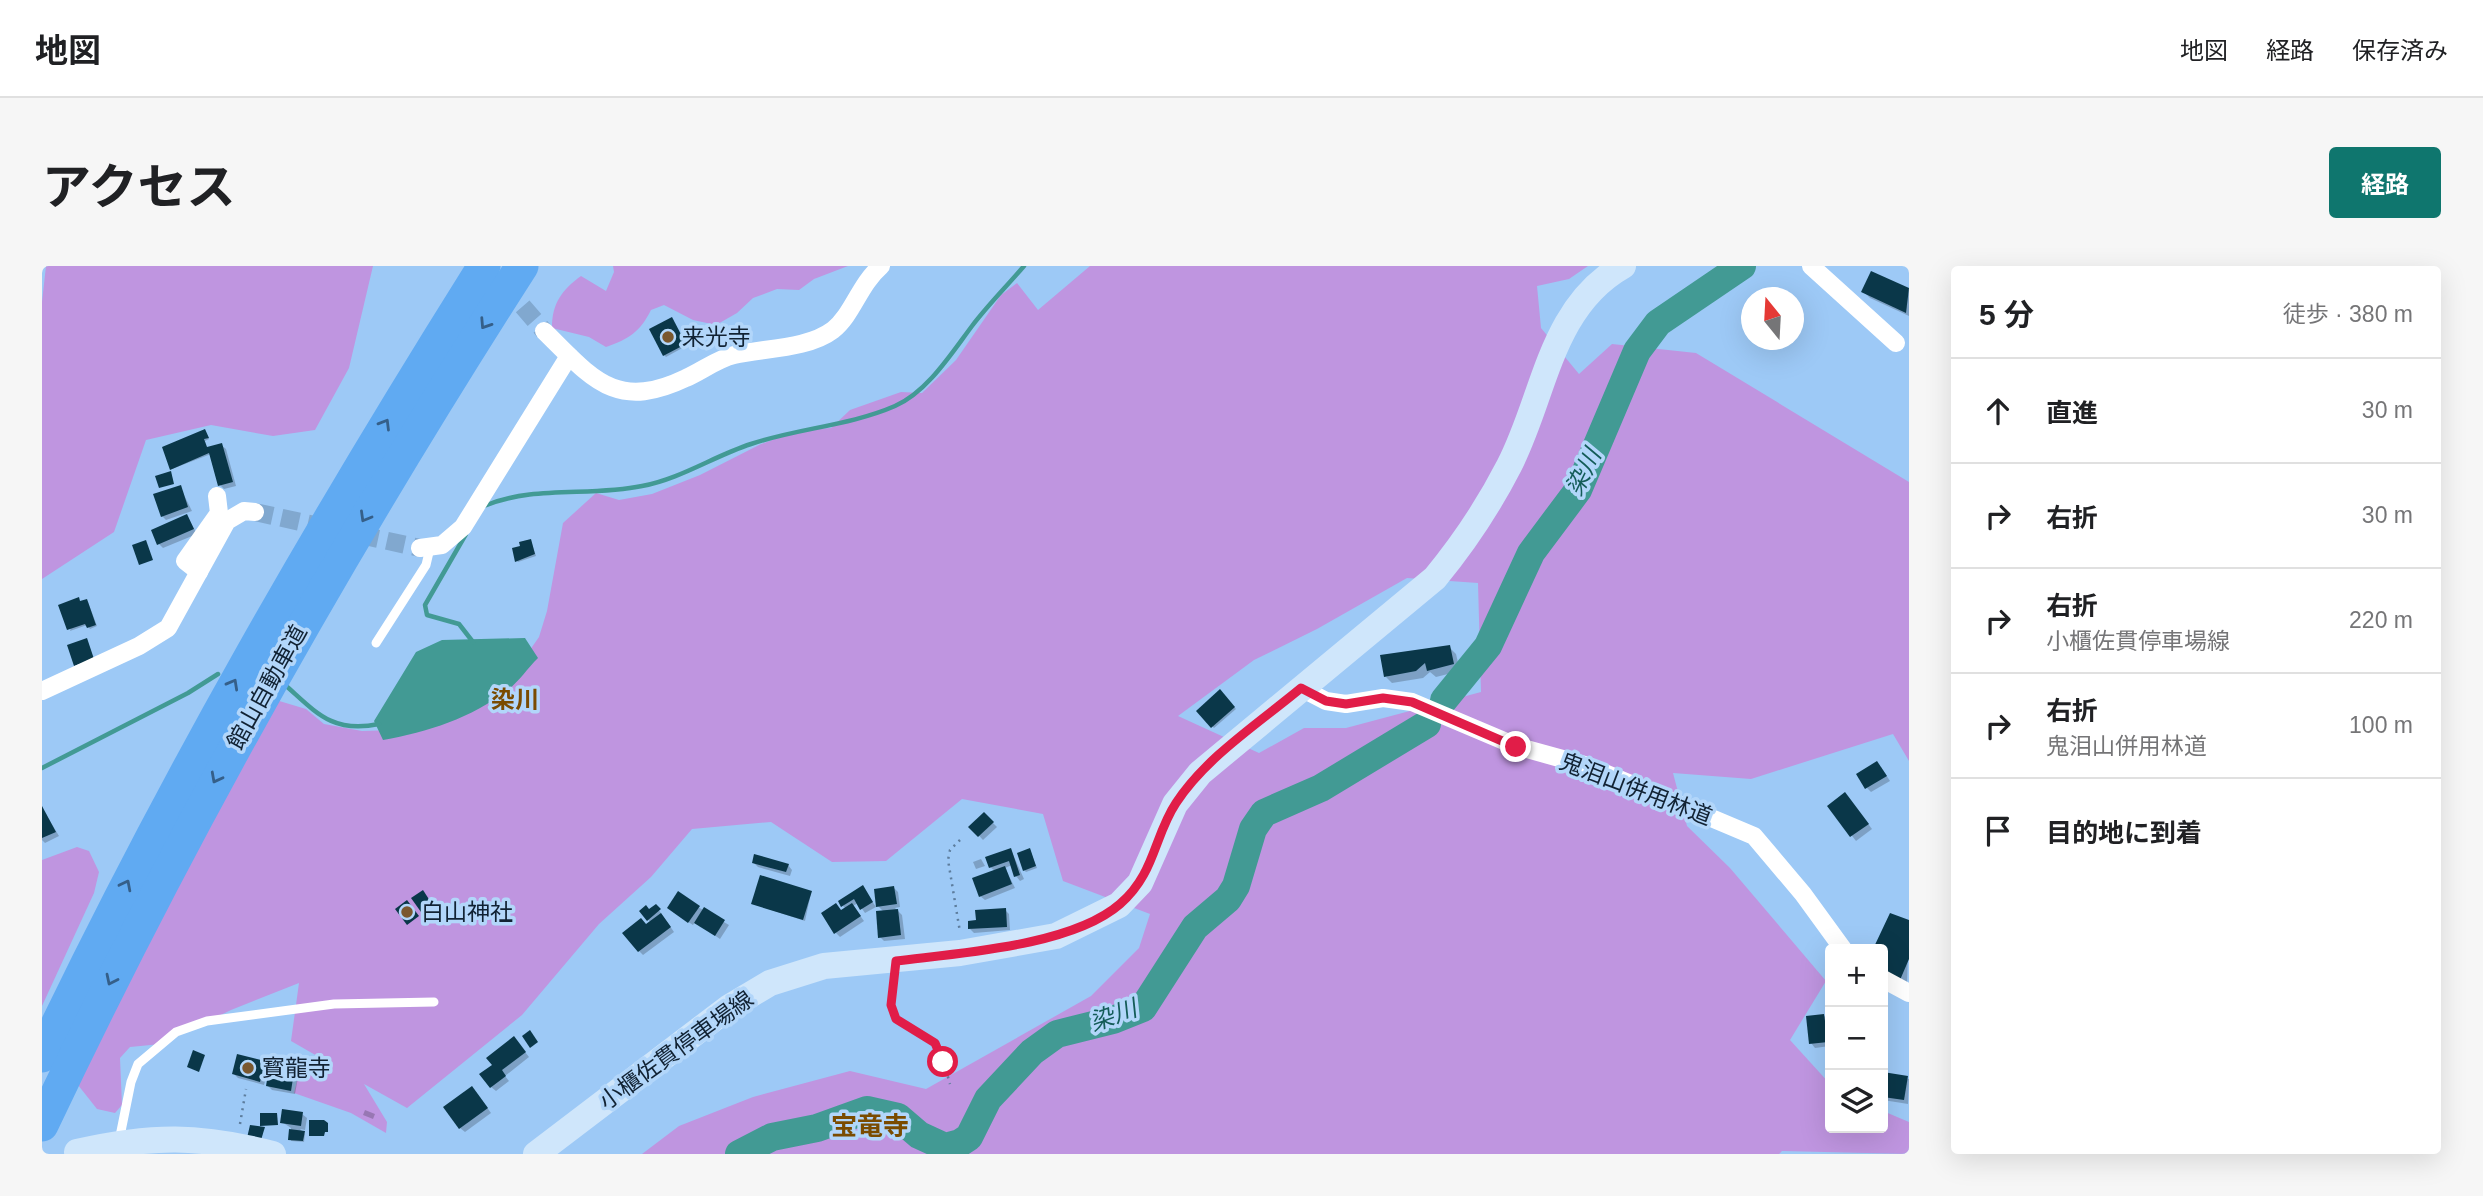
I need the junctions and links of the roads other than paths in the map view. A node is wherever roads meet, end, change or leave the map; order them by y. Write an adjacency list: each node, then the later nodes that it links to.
1 (484, 266): 20 (highway, 館山自動車道, one-way to 1)
2 (522, 266): 21 (highway, 館山自動車道, one-way to 21)
3 (881, 266): 8 (street)
4 (1623, 266): 14 (main road, 小櫃佐貫停車場線)
5 (1811, 266): 7 (street)
6 (544, 331): 8 (street)
7 (1896, 344)
8 (569, 356): 11 (street)
9 (217, 496): 12 (street)
10 (255, 512): 12 (street)
11 (425, 548): 13 (lane)
12 (199, 572): 15 (street)
13 (376, 643)
14 (1301, 688): 16 (street, 鬼泪山併用林道); 26 (main road, 小櫃佐貫停車場線)
15 (42, 691)
16 (1839, 944)
17 (1888, 982): 18 (street)
18 (1909, 993)
19 (433, 1002): 22 (lane)
20 (42, 1056)
21 (42, 1125)
22 (118, 1143): 23 (main road); 24 (main road)
23 (236, 1149): 25 (main road)
24 (78, 1152)
25 (273, 1154)
26 (536, 1154)

